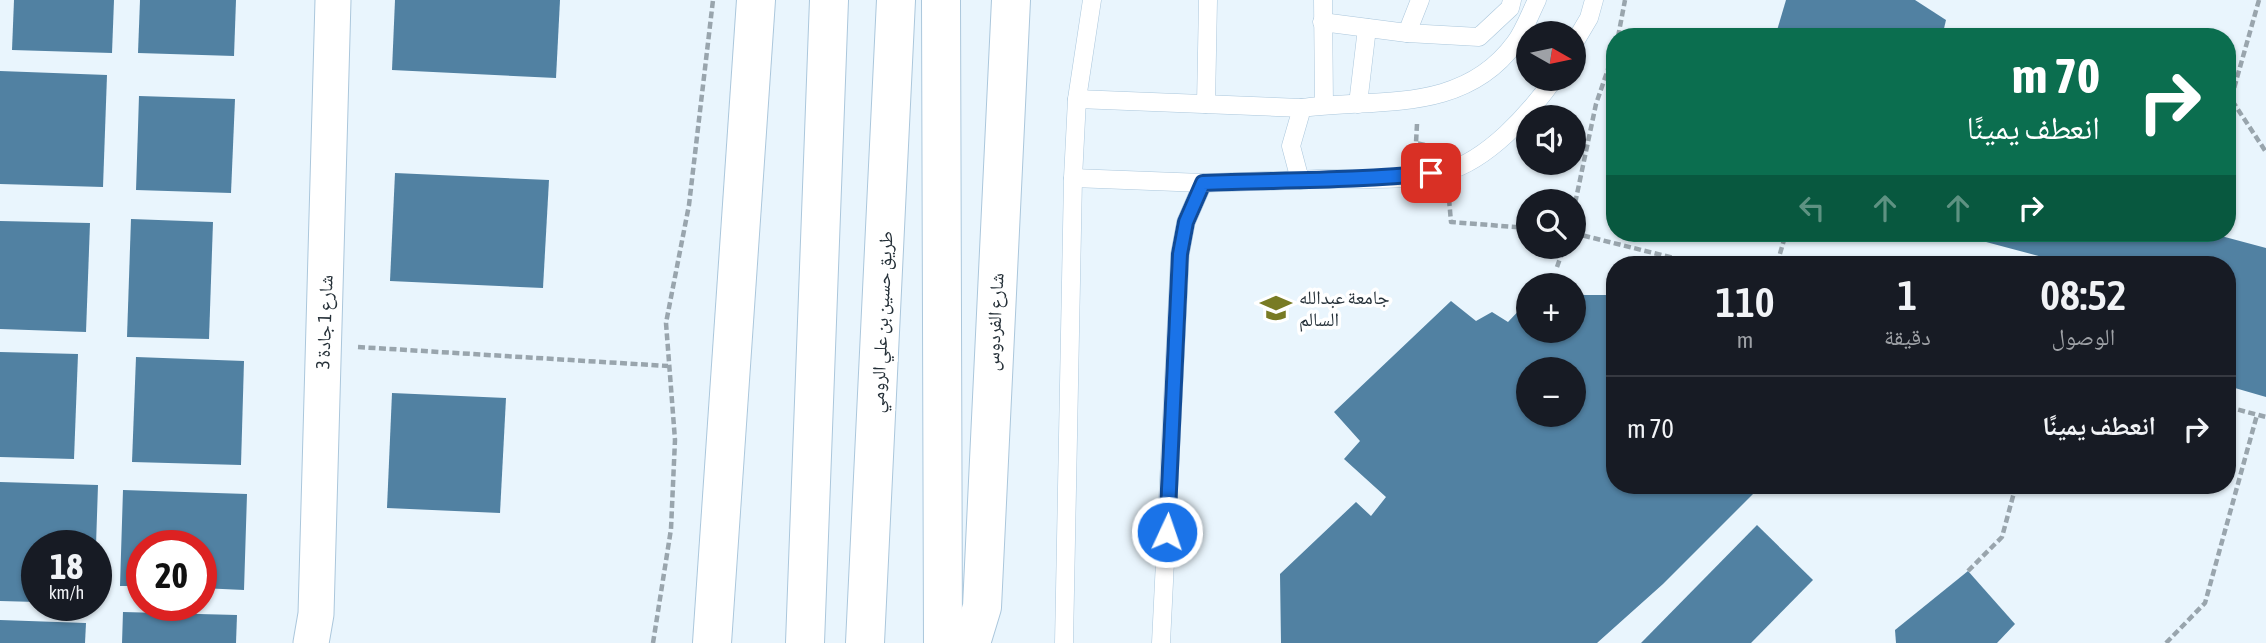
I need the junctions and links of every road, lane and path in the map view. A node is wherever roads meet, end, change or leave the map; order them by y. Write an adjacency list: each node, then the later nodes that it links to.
1 (333, 0): 42 (street, شارع 1 جادة 3)
2 (713, 0): 43 (path)
3 (756, 0): 50 (main road)
4 (829, 0): 56 (main road)
5 (896, 0): 57 (main road, طريق حسين بن علي الرومي)
6 (941, 0): 58 (main road)
7 (1011, 0): 59 (main road, شارع الفردوس)
8 (1092, 0): 25 (lane)
9 (1208, 0): 26 (lane)
10 (1323, 0): 17 (lane)
11 (1420, 0): 21 (lane)
12 (1512, 0): 21 (lane)
13 (1537, 0): 27 (lane)
14 (1594, 0): 18 (lane)
15 (1625, 0): 20 (path)
16 (2259, 0): 23 (path)
17 (1322, 22): 19 (lane); 28 (lane)
18 (1586, 23)
19 (1367, 28): 21 (lane); 27 (lane)
20 (1620, 28)
21 (1407, 33)
22 (1606, 75): 35 (path)
23 (2236, 81)
24 (1544, 91): 33 (lane)
25 (1077, 99): 26 (lane); 32 (lane)
26 (1206, 104): 30 (lane)
27 (1358, 104): 28 (lane)
28 (1324, 105): 30 (lane)
29 (2236, 107): 31 (path)
30 (1302, 108): 33 (lane)
31 (2266, 152)
32 (1073, 178): 34 (lane); 60 (lane)
33 (1300, 180): 34 (lane)
34 (1203, 183): 61 (lane)
35 (1578, 189)
36 (1586, 236): 37 (path)
37 (1606, 241)
38 (1609, 242): 39 (path)
39 (1666, 256)
40 (1560, 259): 41 (path)
41 (1557, 267)
42 (324, 345): 43 (path); 52 (street, شارع 1 جادة 3)
43 (668, 366): 53 (path)
44 (2236, 409): 45 (path)
45 (2257, 415): 46 (path); 47 (path)
46 (2266, 417)
47 (2236, 491)
48 (2014, 494): 51 (path)
49 (2235, 494): 62 (path)
50 (720, 535): 54 (main road); 55 (main road)
51 (1968, 571)
52 (311, 643)
53 (653, 643)
54 (699, 643)
55 (712, 643)
56 (805, 643)
57 (865, 643)
58 (943, 643)
59 (971, 643)
60 (1064, 643)
61 (1161, 643)
62 (2166, 643)

